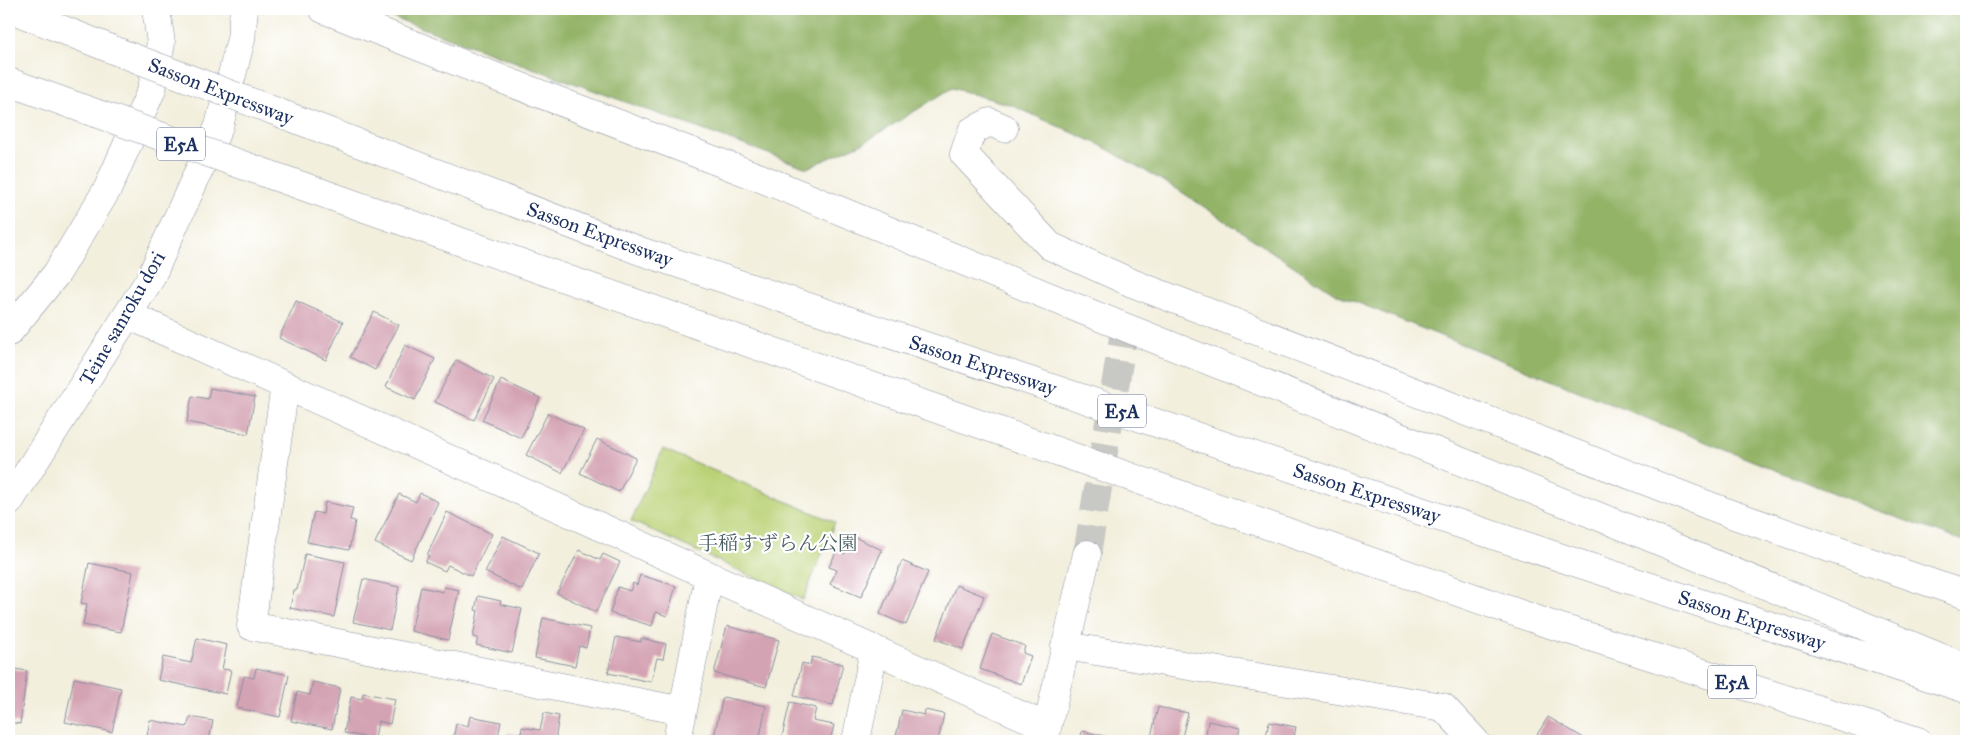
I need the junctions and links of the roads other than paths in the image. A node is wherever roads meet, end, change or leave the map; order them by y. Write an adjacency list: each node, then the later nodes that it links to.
1 (11, 9): 17 (main road, Sasson Expressway / E5A, bridge)
2 (156, 9): 8 (main road)
3 (244, 9): 7 (main road, Teine sanroku dori)
4 (323, 9): 16 (main road)
5 (9, 82): 23 (main road, E5A, bridge)
6 (1004, 128): 13 (main road)
7 (128, 315): 9 (main road); 10 (main road, Teine sanroku dori)
8 (9, 332)
9 (285, 385): 12 (main road); 18 (main road)
10 (9, 502)
11 (1087, 554): 14 (main road)
12 (709, 576): 15 (main road); 18 (main road)
13 (1966, 596)
14 (1065, 646): 19 (main road); 22 (main road)
15 (874, 650): 19 (main road); 21 (main road)
16 (1966, 668)
17 (1966, 689)
18 (683, 711): 20 (main road)
19 (1046, 734)
20 (677, 741)
21 (856, 741)
22 (1475, 741)
23 (1918, 741)

